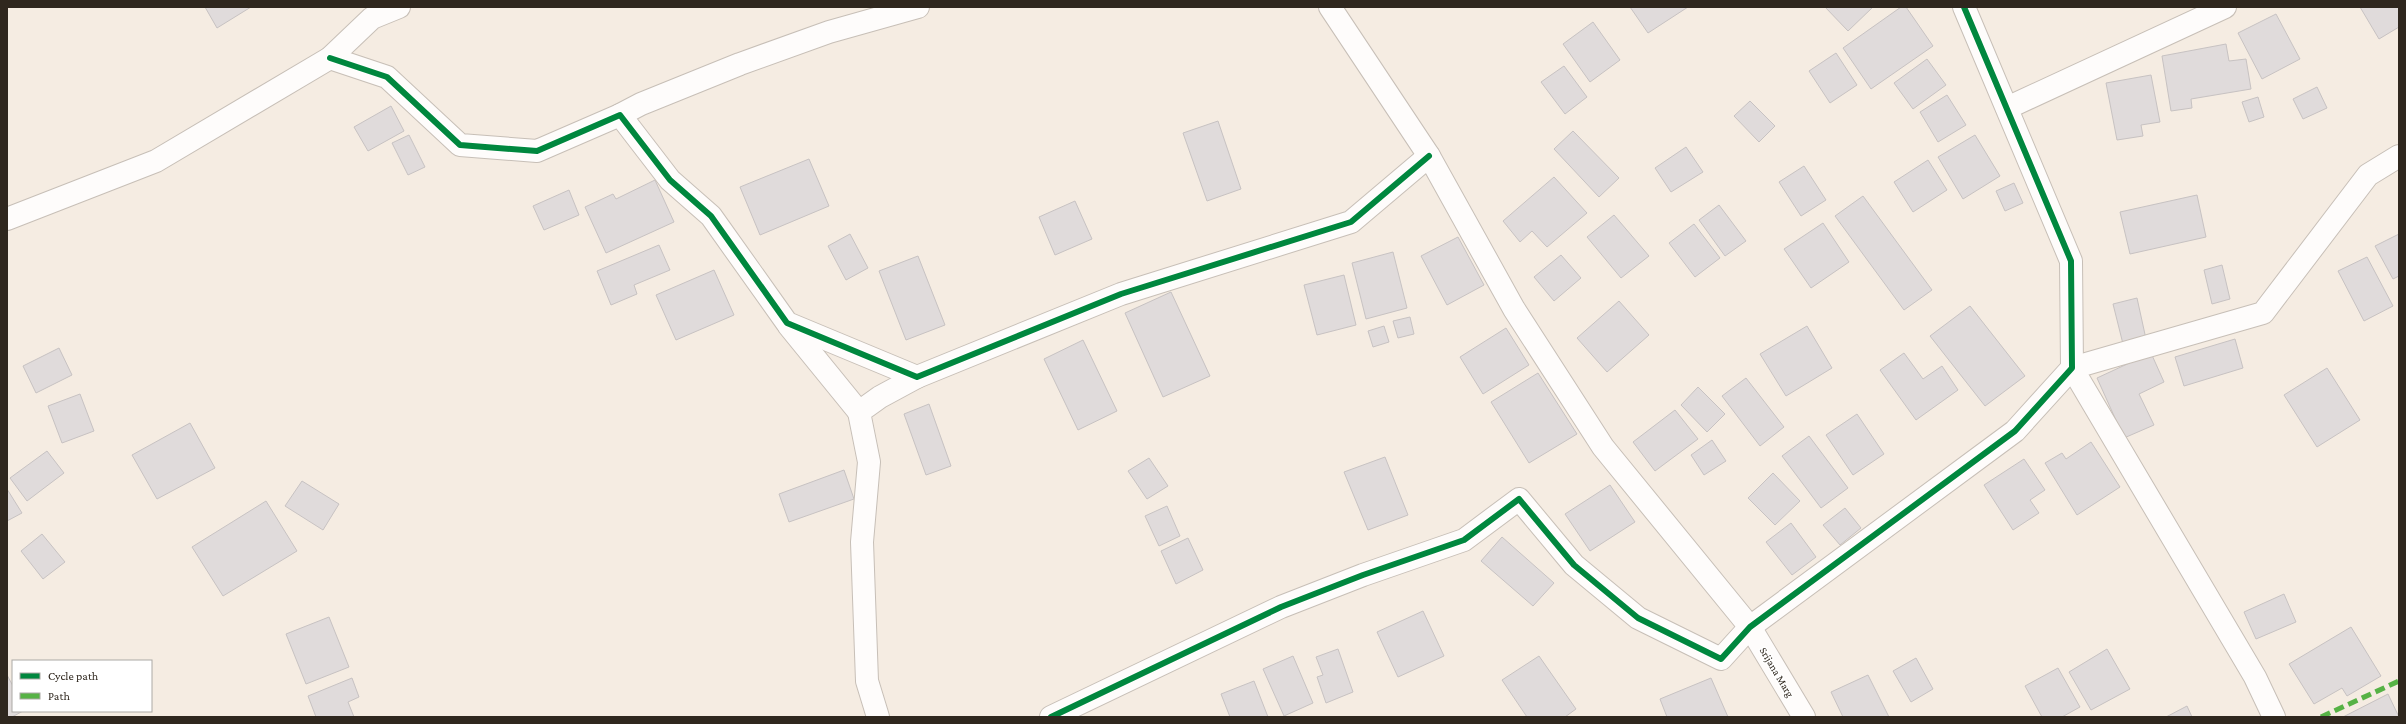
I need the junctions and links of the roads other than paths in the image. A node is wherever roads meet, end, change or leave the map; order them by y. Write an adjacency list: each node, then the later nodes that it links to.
1 (399, 7): 6 (street)
2 (918, 7): 8 (street)
3 (1330, 7): 9 (street, Srijana Marg)
4 (1964, 7): 7 (street)
5 (2226, 7): 7 (street)
6 (330, 58): 8 (street); 11 (street)
7 (2006, 108): 13 (street)
8 (620, 115): 12 (street)
9 (1429, 156): 14 (street); 16 (street, Srijana Marg)
10 (2399, 156): 13 (street)
11 (7, 219)
12 (787, 323): 14 (street); 15 (street)
13 (2072, 368): 16 (street); 20 (street)
14 (917, 377): 15 (street)
15 (859, 412): 17 (street)
16 (1750, 627): 18 (street); 19 (street, Srijana Marg)
17 (878, 717)
18 (1051, 717)
19 (1804, 717)
20 (2274, 717)

